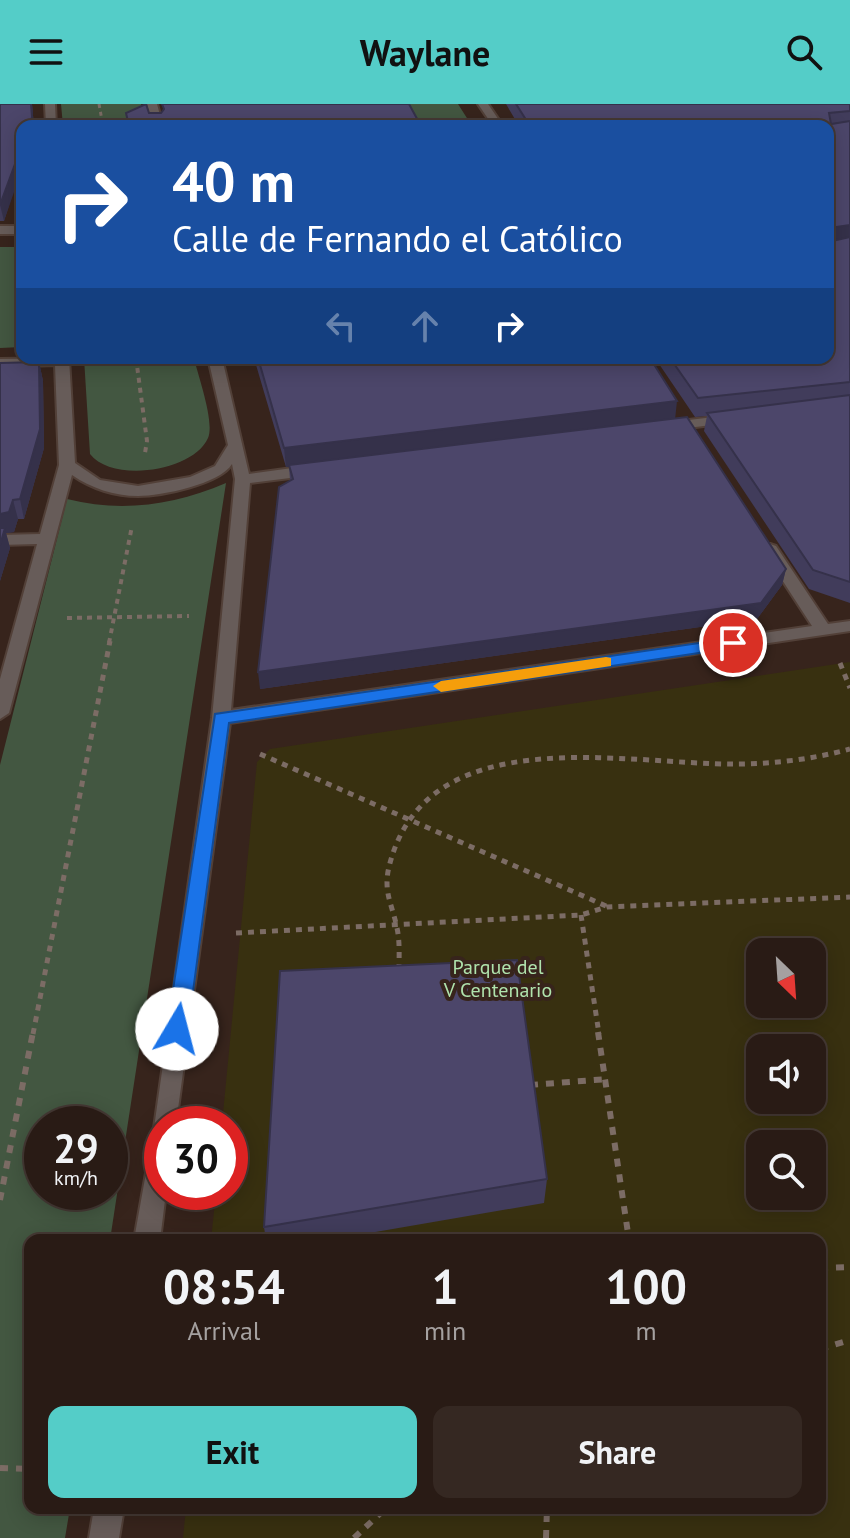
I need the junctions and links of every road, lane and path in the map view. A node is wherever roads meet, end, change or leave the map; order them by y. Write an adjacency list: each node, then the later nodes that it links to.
1 (62, 364): 7 (street)
2 (137, 364): 10 (path)
3 (216, 364): 6 (street)
4 (747, 417): 5 (street)
5 (642, 430)
6 (236, 444): 9 (street); 10 (street)
7 (67, 465): 10 (street); 11 (street)
8 (335, 467): 9 (street)
9 (243, 479): 14 (street)
10 (138, 491): 15 (path)
11 (47, 539): 12 (street); 16 (street)
12 (0, 540)
13 (764, 540): 18 (street)
14 (234, 615): 15 (path); 22 (street)
15 (117, 617): 16 (path); 35 (path)
16 (26, 619): 21 (street)
17 (850, 626): 18 (street)
18 (823, 630): 22 (street)
19 (836, 652): 20 (path)
20 (850, 688)
21 (0, 713)
22 (221, 718): 30 (street)
23 (246, 747): 25 (path)
24 (850, 749): 25 (path)
25 (409, 819): 27 (path); 29 (path)
26 (850, 897): 27 (path)
27 (607, 907): 28 (path)
28 (581, 915): 29 (path); 32 (path)
29 (397, 925): 30 (path); 31 (path)
30 (191, 934): 34 (street)
31 (400, 979)
32 (607, 1079): 33 (path); 38 (path)
33 (529, 1085)
34 (167, 1106)
35 (0, 1200)
36 (151, 1210): 37 (street)
37 (148, 1234)
38 (628, 1234)
39 (850, 1267): 40 (path)
40 (826, 1268)
41 (850, 1340): 42 (path)
42 (826, 1347)
43 (0, 1468): 44 (path)
44 (24, 1469)
45 (108, 1514): 48 (street)
46 (380, 1514): 49 (path)
47 (547, 1514): 50 (path)
48 (104, 1538)
49 (354, 1538)
50 (546, 1538)

